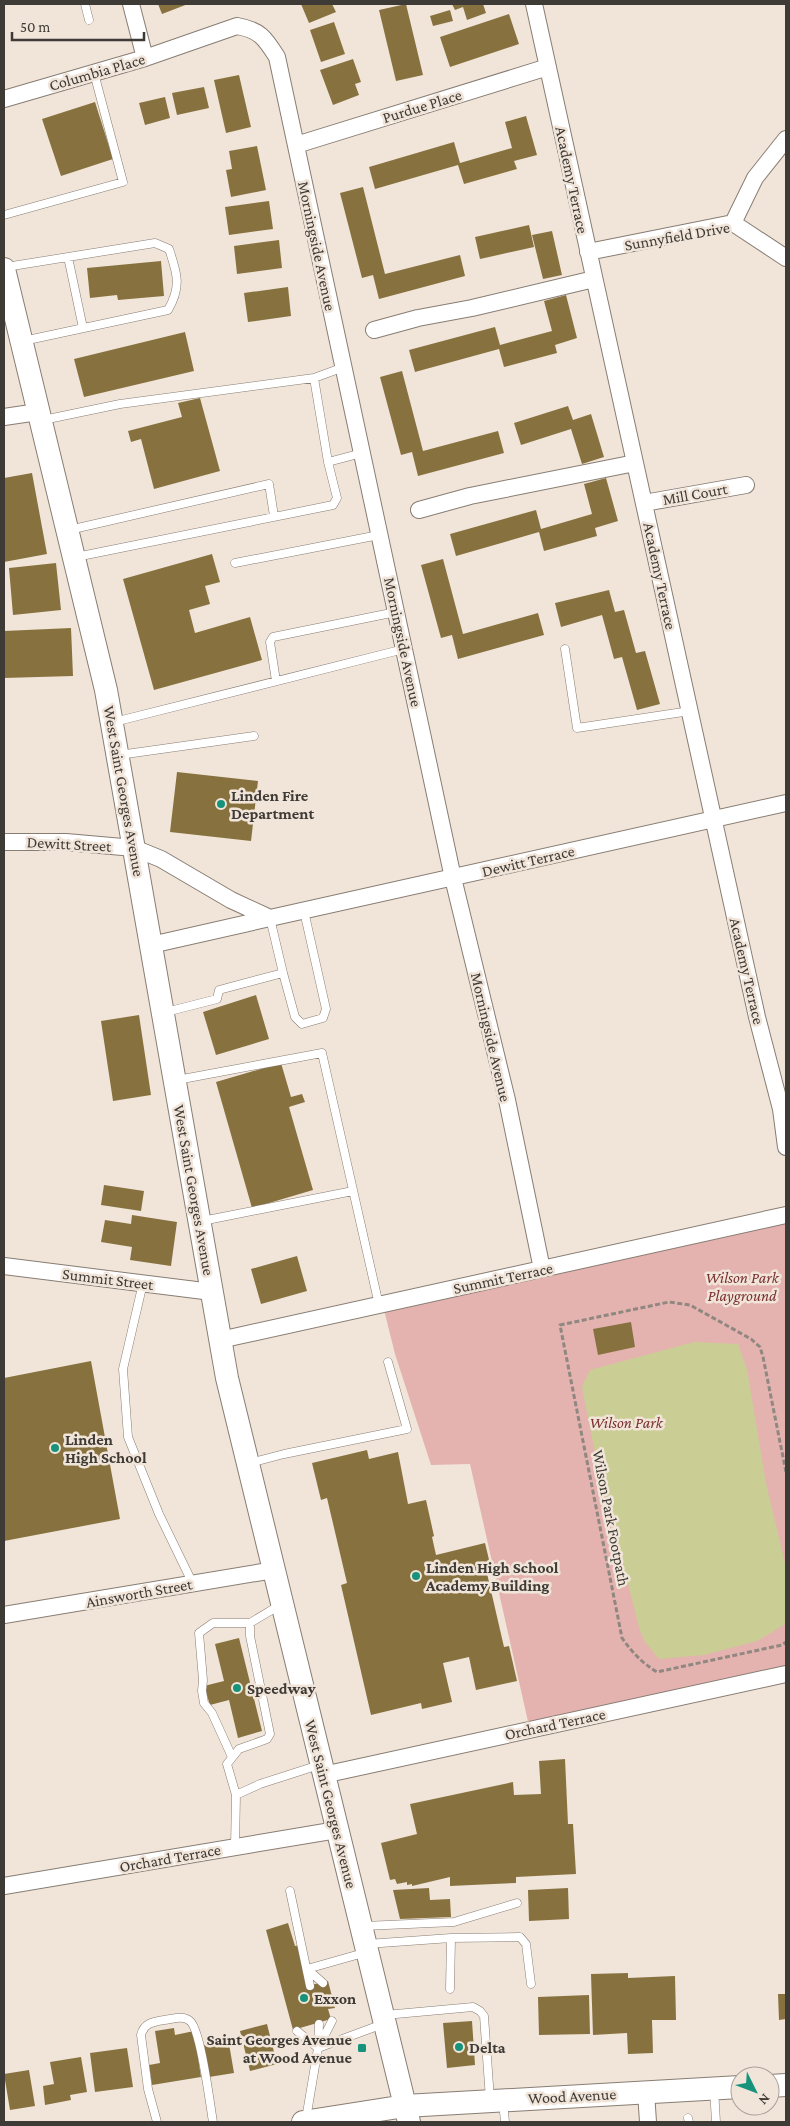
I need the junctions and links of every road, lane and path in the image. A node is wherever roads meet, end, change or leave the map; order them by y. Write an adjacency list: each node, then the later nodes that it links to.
1 (85, 4): 4 (lane)
2 (131, 4): 6 (street)
3 (534, 4): 7 (street, Academy Terrace)
4 (88, 20)
5 (246, 27): 6 (street, Columbia Place); 11 (street, Morningside Avenue)
6 (145, 58): 8 (street, Columbia Place)
7 (548, 66): 11 (street, Purdue Place); 14 (street, Academy Terrace)
8 (94, 73): 9 (street, Columbia Place); 12 (lane)
9 (4, 99)
10 (786, 139): 13 (street)
11 (296, 145): 22 (street, Morningside Avenue)
12 (4, 215)
13 (733, 223): 14 (street, Sunnyfield Drive); 16 (street, Sunnyfield Drive)
14 (588, 252): 18 (street, Academy Terrace)
15 (68, 257): 17 (lane); 19 (lane); 19 (lane)
16 (786, 258)
17 (5, 277): 21 (main road, West Saint Georges Avenue)
18 (594, 279): 20 (street); 28 (street, Academy Terrace)
19 (84, 328): 21 (lane)
20 (374, 330)
21 (21, 341): 24 (main road, West Saint Georges Avenue)
22 (344, 367): 23 (lane); 26 (street, Morningside Avenue)
23 (314, 378): 24 (lane); 27 (lane)
24 (40, 416): 25 (street); 33 (main road, West Saint Georges Avenue)
25 (4, 417)
26 (362, 453): 27 (lane); 34 (street, Morningside Avenue)
27 (328, 462): 32 (lane)
28 (635, 463): 30 (street, Academy Terrace); 31 (street)
29 (746, 485): 30 (street, Mill Court)
30 (644, 503): 41 (street, Academy Terrace)
31 (419, 510)
32 (274, 516): 33 (lane); 35 (lane)
33 (67, 530): 35 (main road, West Saint Georges Avenue)
34 (380, 535): 36 (lane); 37 (street, Morningside Avenue)
35 (74, 557): 42 (main road, West Saint Georges Avenue)
36 (235, 563)
37 (396, 612): 38 (street, Morningside Avenue); 40 (lane)
38 (404, 649): 40 (lane); 49 (street, Morningside Avenue)
39 (565, 649): 41 (lane)
40 (276, 681): 42 (lane)
41 (690, 712): 46 (street, Academy Terrace)
42 (112, 723): 44 (main road, West Saint Georges Avenue)
43 (254, 736): 44 (lane)
44 (119, 755): 48 (main road, West Saint Georges Avenue)
45 (786, 803): 46 (street, Dewitt Terrace)
46 (713, 820): 49 (street, Dewitt Terrace); 56 (street, Academy Terrace)
47 (4, 842): 48 (street, Dewitt Street)
48 (134, 848): 51 (street); 52 (main road, West Saint Georges Avenue)
49 (453, 878): 50 (street, Dewitt Terrace); 61 (street, Morningside Avenue)
50 (304, 911): 51 (street, Dewitt Terrace); 53 (lane)
51 (270, 918): 52 (street, Dewitt Terrace); 53 (lane)
52 (151, 945): 54 (main road, West Saint Georges Avenue)
53 (283, 973): 54 (lane)
54 (163, 1013): 55 (main road, West Saint Georges Avenue)
55 (175, 1080): 57 (lane); 59 (main road, West Saint Georges Avenue)
56 (786, 1147)
57 (353, 1191): 59 (lane); 64 (lane)
58 (786, 1215): 61 (street, Summit Terrace)
59 (200, 1222): 63 (main road, West Saint Georges Avenue)
60 (4, 1266): 62 (street, Summit Street)
61 (542, 1269): 64 (street, Summit Terrace)
62 (142, 1283): 63 (street, Summit Street); 70 (lane)
63 (212, 1292): 65 (main road, West Saint Georges Avenue)
64 (379, 1305): 65 (street, Summit Terrace)
65 (220, 1340): 67 (main road, West Saint Georges Avenue)
66 (388, 1362): 67 (lane)
67 (248, 1463): 69 (main road, West Saint Georges Avenue)
68 (786, 1472): 74 (path, Wilson Park Footpath)
69 (274, 1570): 70 (street, Ainsworth Street); 71 (main road, West Saint Georges Avenue)
70 (193, 1584): 72 (street, Ainsworth Street)
71 (282, 1604): 73 (lane); 77 (main road, West Saint Georges Avenue)
72 (4, 1616)
73 (250, 1623): 76 (lane); 76 (lane)
74 (786, 1642)
75 (786, 1674): 77 (street, Orchard Terrace)
76 (232, 1757): 78 (lane)
77 (322, 1770): 78 (lane); 79 (main road, West Saint Georges Avenue)
78 (236, 1795): 80 (lane)
79 (337, 1830): 80 (street, Orchard Terrace); 85 (main road, West Saint Georges Avenue)
80 (235, 1847): 81 (street, Orchard Terrace)
81 (4, 1886)
82 (290, 1891): 86 (lane)
83 (517, 1902): 85 (lane)
84 (450, 1938): 85 (lane); 88 (lane); 90 (lane)
85 (364, 1941): 86 (lane); 91 (main road, West Saint Georges Avenue)
86 (306, 1970): 87 (lane); 89 (lane)
87 (323, 1983)
88 (531, 1984)
89 (310, 1986)
90 (450, 1989)
91 (383, 2019): 95 (lane); 99 (lane); 100 (main road, West Saint Georges Avenue)
92 (332, 2022): 95 (lane)
93 (319, 2024): 95 (lane)
94 (297, 2031): 95 (lane)
95 (318, 2048): 103 (lane)
96 (730, 2087): 97 (main road, Wood Avenue)
97 (714, 2088): 98 (main road, Wood Avenue); 105 (lane)
98 (646, 2092): 99 (main road, Wood Avenue); 104 (street)
99 (499, 2108): 100 (main road, Wood Avenue)
100 (407, 2114): 103 (main road, Wood Avenue)
101 (157, 2122): 102 (lane)
102 (213, 2122)
103 (304, 2122)
104 (648, 2122)
105 (716, 2122)

